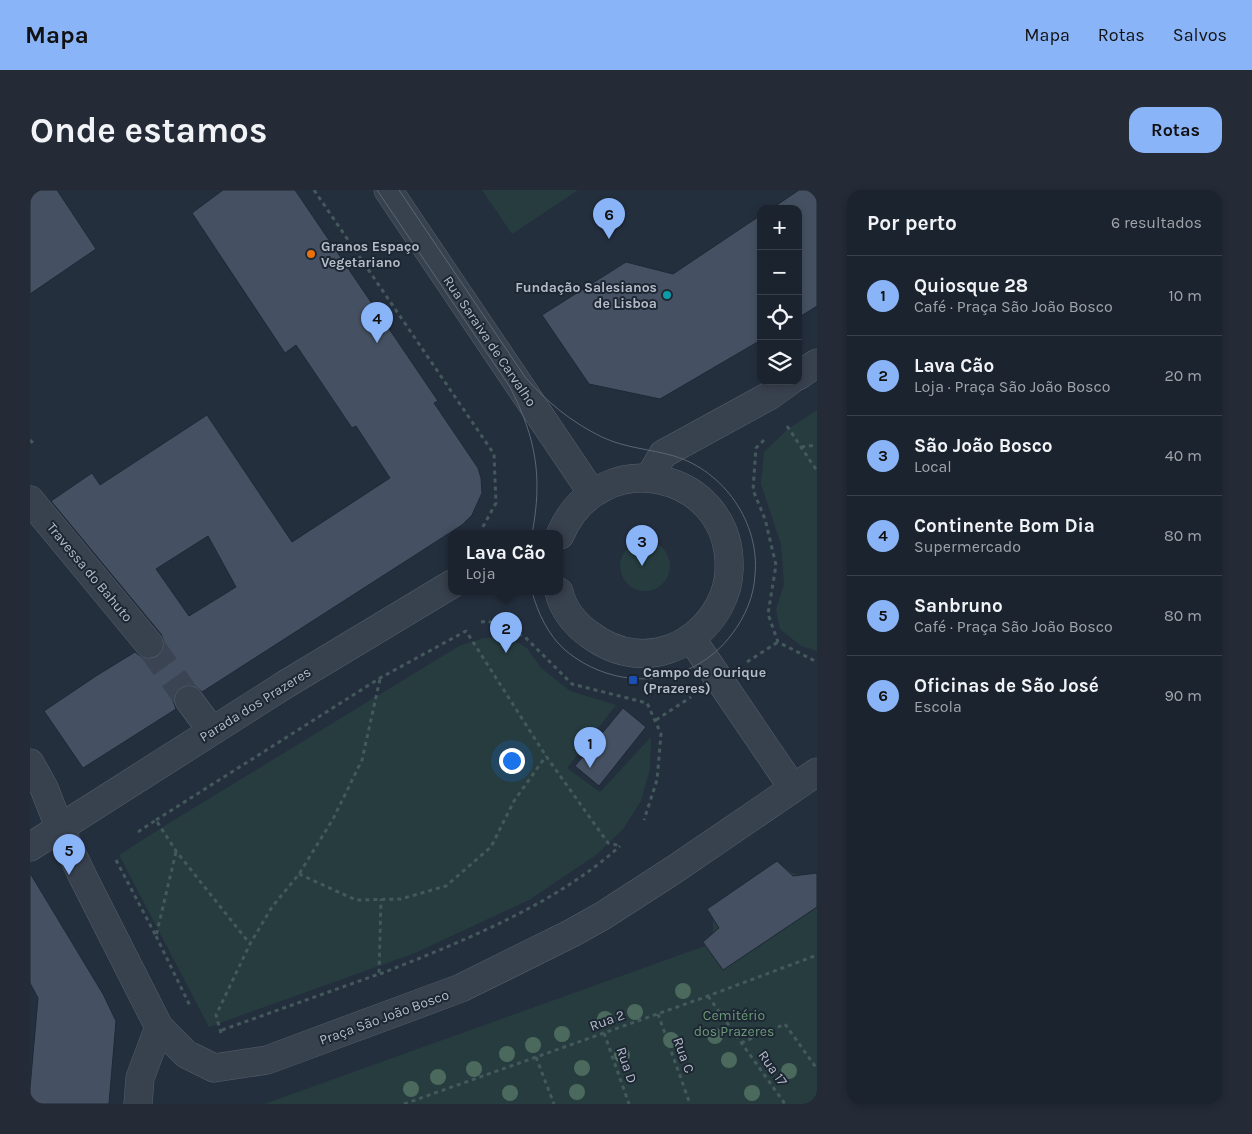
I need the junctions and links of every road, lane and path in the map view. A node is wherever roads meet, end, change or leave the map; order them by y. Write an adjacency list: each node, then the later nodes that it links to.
1 (314, 190): 15 (path)
2 (388, 190): 13 (street, Rua Saraiva de Carvalho)
3 (817, 363): 4 (street)
4 (802, 373)
5 (779, 388): 6 (path); 12 (street)
6 (784, 420): 10 (path); 22 (path)
7 (30, 440): 8 (path)
8 (30, 445)
9 (817, 445): 10 (path)
10 (801, 448): 11 (path)
11 (817, 471)
12 (649, 478): 13 (street); 20 (street)
13 (592, 492): 16 (street)
14 (30, 500): 21 (street, Travessa do Bahuto)
15 (480, 530)
16 (562, 530)
17 (448, 586): 25 (street, Parada dos Prazeres)
18 (560, 595): 20 (street)
19 (481, 622): 31 (path)
20 (691, 638): 29 (street)
21 (149, 644)
22 (817, 662)
23 (380, 678): 26 (path); 30 (path); 37 (path)
24 (189, 700): 25 (street)
25 (212, 730): 32 (street, Parada dos Prazeres)
26 (546, 756): 38 (path); 42 (path)
27 (30, 763): 32 (street, Praça São João Bosco)
28 (817, 772): 29 (street, Praça São João Bosco)
29 (793, 788): 52 (street, Praça São João Bosco)
30 (156, 820): 33 (path); 35 (path)
31 (644, 820)
32 (60, 829): 34 (street, Parada dos Prazeres); 46 (street, Praça São João Bosco)
33 (138, 832)
34 (30, 847)
35 (176, 851): 39 (path); 40 (path)
36 (116, 860): 39 (path)
37 (299, 874): 38 (path); 40 (path)
38 (381, 899): 42 (path)
39 (156, 936): 45 (path)
40 (250, 944): 47 (path)
41 (817, 955): 43 (path, Rua 2)
42 (379, 974): 47 (path)
43 (708, 996): 44 (path, Rua 2); 50 (path, Rua 17)
44 (658, 1014): 49 (path, Rua 2); 58 (path, Rua C)
45 (195, 1015)
46 (158, 1027): 52 (street, Praça São João Bosco); 54 (street)
47 (220, 1030): 48 (path); 52 (path)
48 (216, 1032)
49 (604, 1033): 51 (path, Rua 2); 57 (path, Rua D)
50 (742, 1043): 53 (path); 59 (path, Rua 17)
51 (536, 1057): 55 (path, Rua 2); 56 (path)
52 (231, 1067)
53 (817, 1069)
54 (138, 1104)
55 (404, 1104)
56 (554, 1104)
57 (629, 1104)
58 (690, 1104)
59 (785, 1104)

